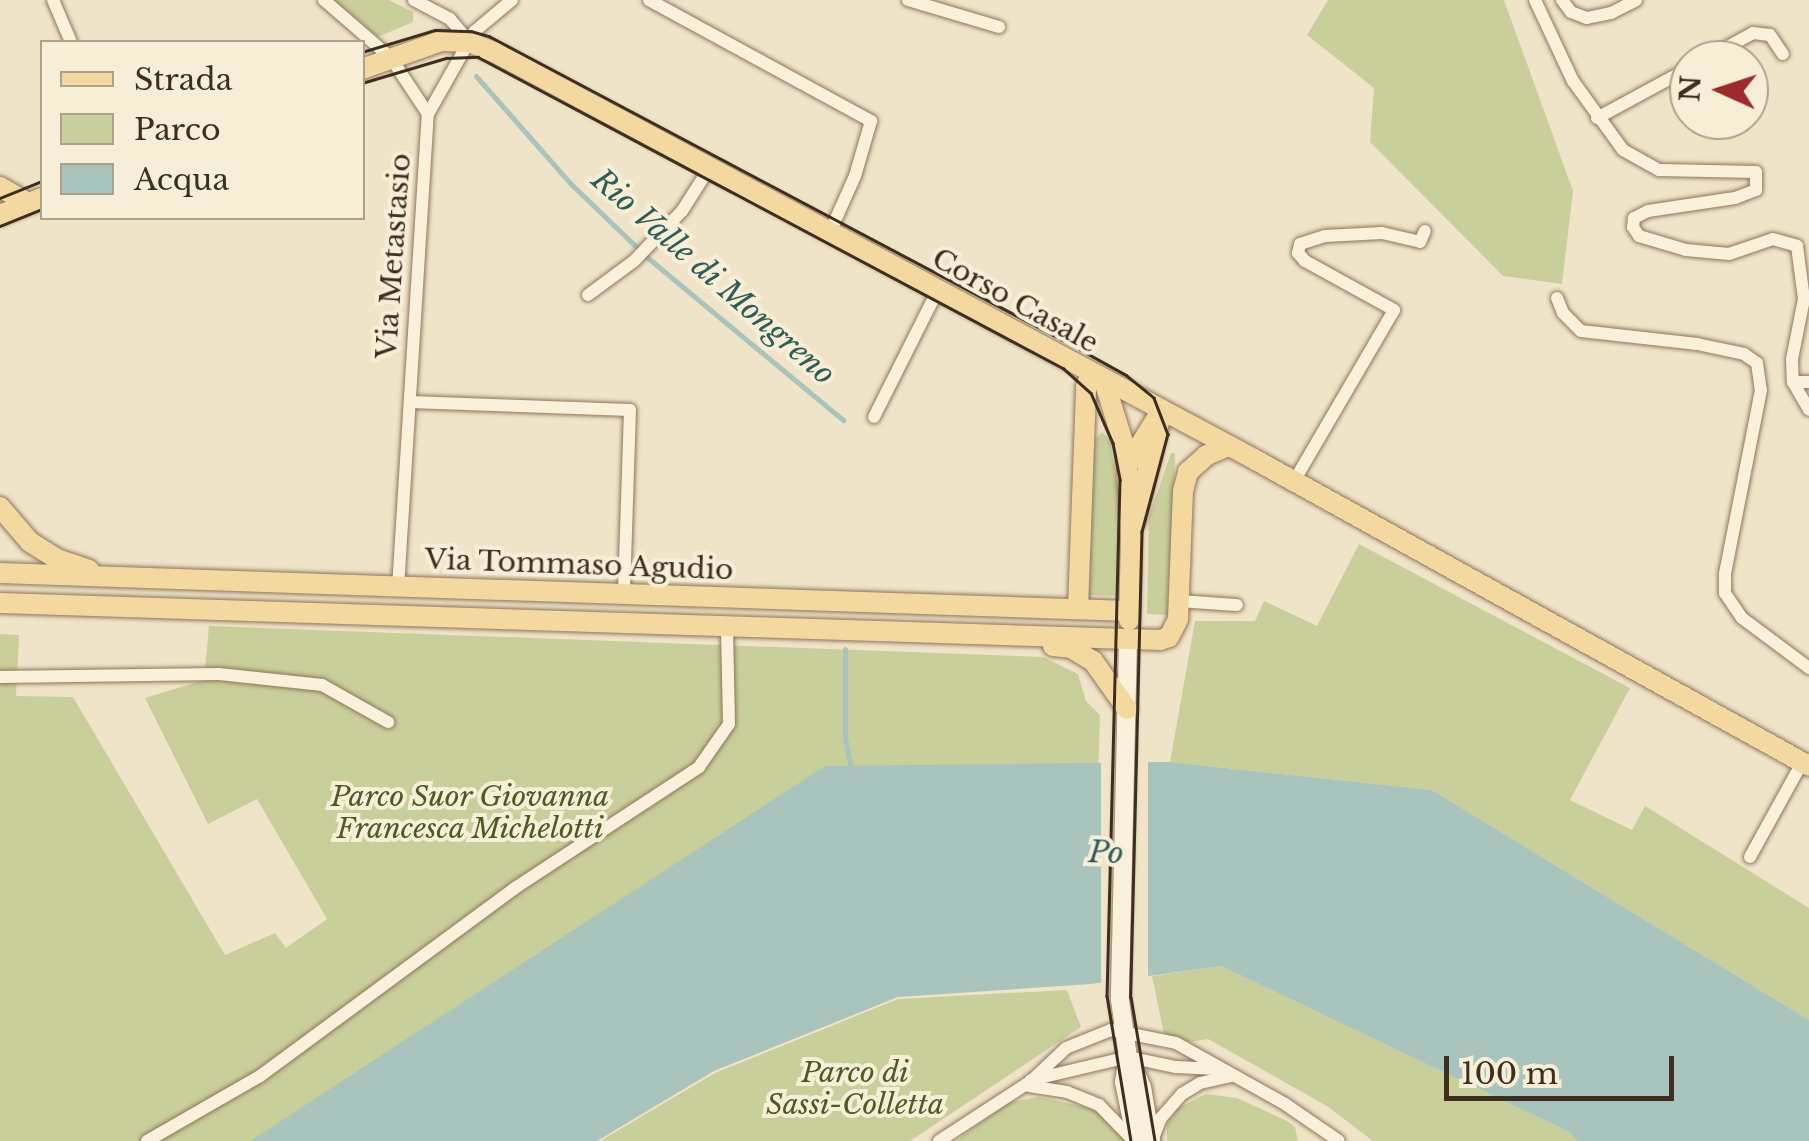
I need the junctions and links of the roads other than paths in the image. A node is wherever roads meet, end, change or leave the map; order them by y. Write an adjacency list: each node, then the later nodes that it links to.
1 (53, 0): 11 (street)
2 (324, 0): 15 (street)
3 (414, 0): 13 (street)
4 (512, 0): 13 (street)
5 (649, 0): 25 (street)
6 (908, 0): 10 (street)
7 (1534, 0): 19 (street)
8 (1562, 0): 9 (street)
9 (1636, 0)
10 (1000, 26)
11 (70, 40)
12 (1742, 40): 14 (street)
13 (469, 42): 15 (main road); 18 (street); 20 (main road, Corso Casale)
14 (1783, 54)
15 (390, 58): 16 (main road); 18 (street)
16 (365, 68)
17 (1669, 79): 19 (street)
18 (428, 114): 32 (street, Via Metastasio)
19 (1597, 118): 30 (street)
20 (710, 168): 25 (main road, Corso Casale); 27 (street)
21 (0, 187): 22 (main road)
22 (35, 200): 23 (main road)
23 (0, 215)
24 (1425, 231): 38 (street)
25 (830, 232): 26 (main road, Corso Casale)
26 (938, 290): 29 (main road, Corso Casale); 35 (street)
27 (588, 296)
28 (1557, 298): 53 (street)
29 (1098, 378): 33 (main road, Corso Casale); 37 (main road); 48 (main road)
30 (1794, 382): 31 (street); 34 (street)
31 (1809, 382)
32 (410, 402): 43 (street, Via Metastasio); 44 (street)
33 (1162, 410): 36 (main road, Corso Casale); 37 (main road); 40 (main road)
34 (1809, 410)
35 (874, 418)
36 (1228, 446): 38 (main road, Corso Casale); 46 (main road)
37 (1127, 466): 40 (main road)
38 (1293, 482): 57 (main road, Corso Casale)
39 (0, 507): 42 (main road)
40 (1131, 538): 49 (main road)
41 (0, 574): 42 (main road, Via Tommaso Agudio)
42 (110, 578): 43 (main road, Via Tommaso Agudio)
43 (398, 588): 44 (main road, Via Tommaso Agudio)
44 (624, 595): 48 (main road, Via Tommaso Agudio)
45 (1, 602): 50 (main road, Via Tommaso Agudio)
46 (1178, 602): 47 (street); 52 (main road, Via Tommaso Agudio)
47 (1237, 605)
48 (1078, 610): 49 (main road, Via Tommaso Agudio)
49 (1129, 611): 52 (main road)
50 (727, 628): 51 (main road, Via Tommaso Agudio); 65 (street)
51 (958, 634): 52 (main road, Via Tommaso Agudio); 55 (main road)
52 (1128, 640): 55 (main road)
53 (1809, 668)
54 (0, 678): 56 (street)
55 (1127, 712): 59 (main road)
56 (388, 722)
57 (1806, 764): 58 (street)
58 (1750, 857)
59 (1124, 1030): 60 (main road); 61 (street); 63 (street)
60 (1128, 1057): 61 (street); 63 (street); 67 (main road); 68 (main road)
61 (1219, 1070): 62 (street)
62 (1234, 1076): 64 (street); 68 (street)
63 (1026, 1083): 66 (street); 67 (street)
64 (1317, 1134): 69 (street)
65 (147, 1141)
66 (939, 1141)
67 (1135, 1141)
68 (1152, 1141)
69 (1339, 1141)

